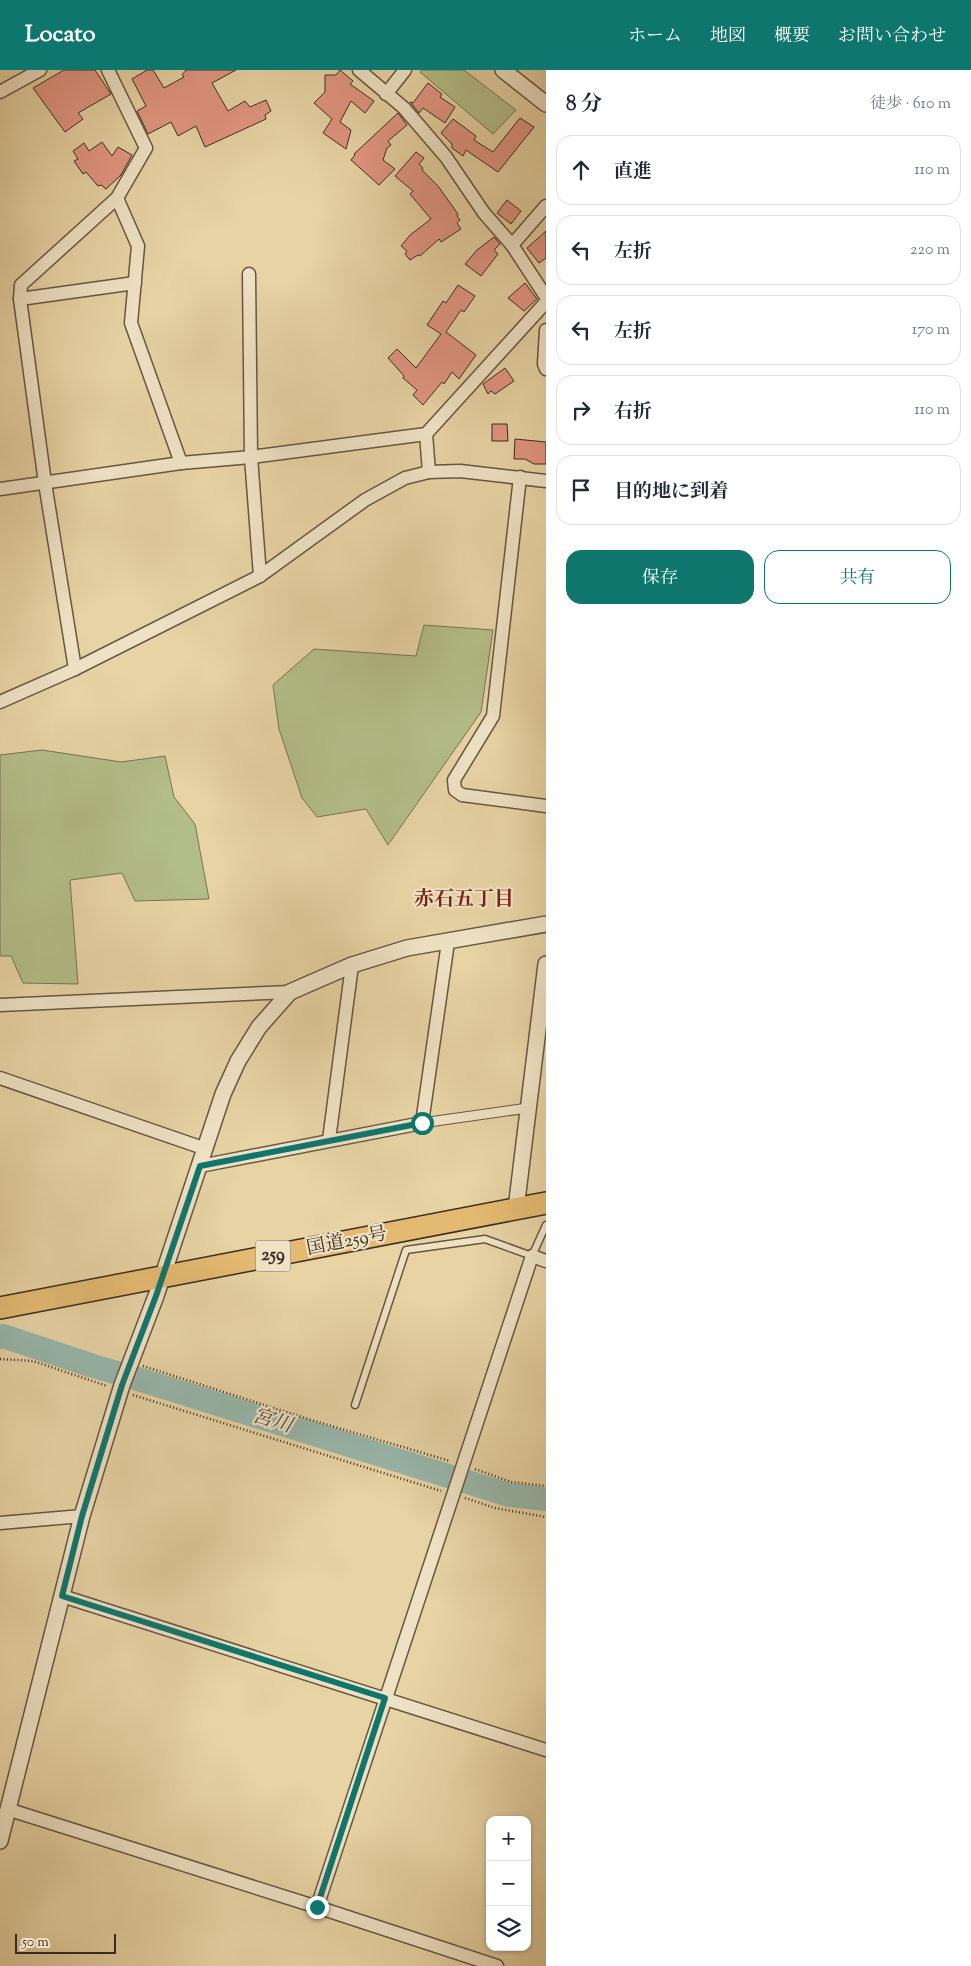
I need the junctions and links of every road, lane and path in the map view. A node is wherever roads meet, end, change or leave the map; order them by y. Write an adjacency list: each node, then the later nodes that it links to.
1 (40, 70): 6 (street)
2 (108, 70): 9 (street)
3 (359, 70): 7 (street)
4 (405, 70): 7 (street)
5 (503, 70): 8 (street)
6 (0, 92)
7 (386, 94): 11 (street)
8 (546, 104)
9 (117, 198): 13 (street); 15 (street)
10 (546, 206): 11 (street)
11 (512, 245): 14 (street)
12 (249, 274): 20 (street)
13 (135, 283): 15 (street); 21 (street)
14 (546, 297)
15 (20, 299): 25 (street)
16 (546, 302): 19 (street)
17 (546, 330): 18 (street)
18 (546, 369)
19 (426, 434): 20 (street); 22 (street)
20 (252, 457): 21 (street); 27 (street)
21 (181, 463): 25 (street)
22 (429, 472): 23 (street); 27 (street)
23 (520, 477): 24 (street); 30 (street)
24 (546, 480)
25 (45, 483): 26 (street); 28 (street)
26 (0, 489)
27 (260, 576): 28 (street)
28 (75, 669): 29 (street)
29 (0, 702)
30 (546, 806)
31 (546, 924): 32 (street)
32 (448, 942): 34 (street); 39 (street)
33 (546, 964): 38 (street)
34 (352, 965): 35 (street); 40 (street)
35 (290, 992): 36 (street); 41 (street)
36 (0, 1005)
37 (0, 1078): 41 (street)
38 (528, 1108): 39 (street); 44 (street)
39 (422, 1123): 40 (street)
40 (330, 1140): 42 (street)
41 (206, 1149): 42 (street)
42 (200, 1166): 48 (street)
43 (546, 1203): 44 (highway, 国道259号 / 259)
44 (516, 1209): 48 (highway, 国道259号 / 259)
45 (546, 1224): 46 (lane)
46 (532, 1256): 47 (street); 53 (lane); 54 (street)
47 (546, 1261)
48 (161, 1278): 49 (highway, 国道259号 / 259); 51 (street)
49 (0, 1308)
50 (0, 1359): 52 (path)
51 (129, 1363): 52 (street); 54 (path)
52 (121, 1388): 56 (path); 57 (street)
53 (355, 1405)
54 (462, 1464): 55 (path); 56 (street)
55 (546, 1486)
56 (453, 1492): 58 (path); 61 (street)
57 (82, 1516): 59 (street); 60 (street)
58 (546, 1517)
59 (0, 1523)
60 (62, 1596): 61 (street); 63 (street)
61 (385, 1698): 62 (street); 65 (street)
62 (546, 1750)
63 (7, 1810): 64 (street); 65 (street)
64 (0, 1841)
65 (317, 1907): 66 (street)
66 (497, 1966)

